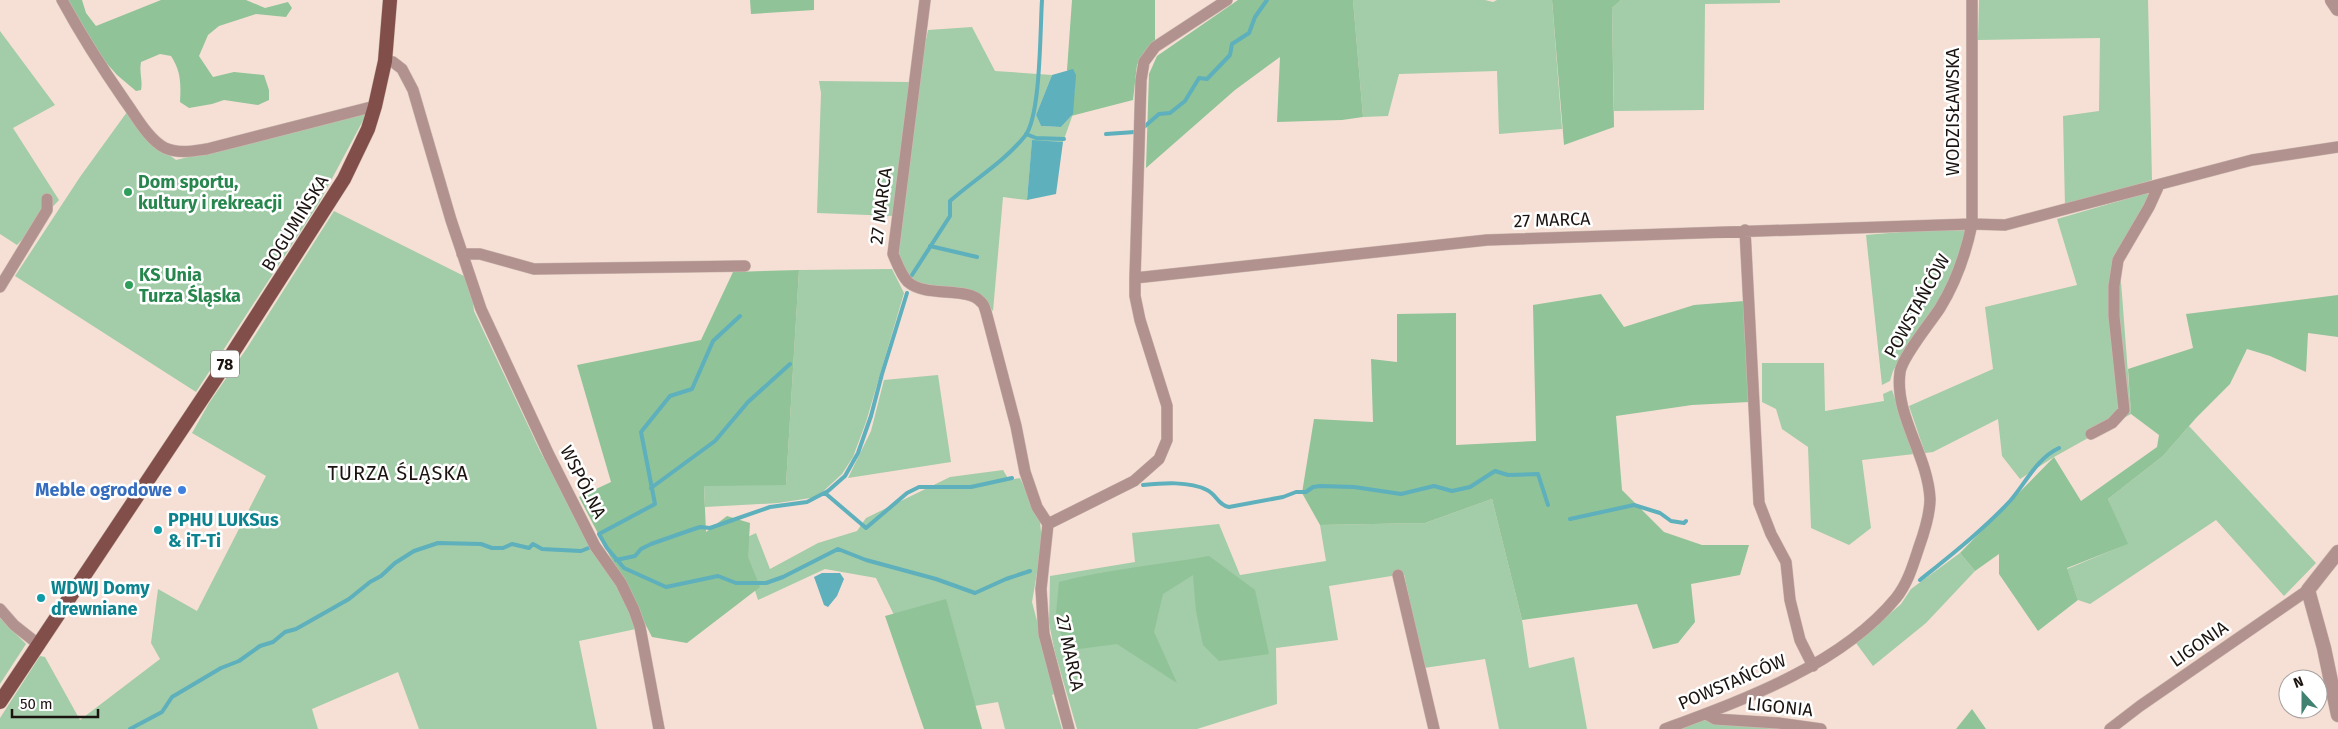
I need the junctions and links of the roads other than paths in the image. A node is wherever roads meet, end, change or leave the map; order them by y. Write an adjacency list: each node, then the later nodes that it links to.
1 (62, 0): 9 (street)
2 (390, 0): 8 (main road, BOGUMIŃSKA / 78)
3 (925, 0): 20 (street, 27 MARCA)
4 (1228, 0): 17 (street)
5 (1972, 0): 13 (street, WODZISŁAWSKA)
6 (2332, 0): 7 (street)
7 (2338, 8)
8 (385, 60): 9 (main road, BOGUMIŃSKA / 78); 15 (street, WSPÓLNA)
9 (375, 106): 25 (main road, BOGUMIŃSKA / 78)
10 (2338, 147): 11 (street)
11 (2159, 185): 13 (street); 19 (street)
12 (48, 199): 18 (street)
13 (1972, 224): 14 (street, 27 MARCA); 26 (street, POWSTAŃCÓW)
14 (1745, 230): 17 (street, 27 MARCA); 26 (street, POWSTAŃCÓW)
15 (462, 254): 16 (street); 30 (street, WSPÓLNA)
16 (745, 266)
17 (1135, 278): 20 (street)
18 (0, 287)
19 (2091, 434)
20 (1048, 524): 31 (street, 27 MARCA)
21 (2338, 552): 23 (street)
22 (1398, 575): 32 (street)
23 (2308, 590): 29 (street); 35 (street, LIGONIA)
24 (0, 610): 25 (street)
25 (38, 644): 27 (main road, BOGUMIŃSKA / 78)
26 (1813, 666): 28 (street, POWSTAŃCÓW)
27 (0, 702)
28 (1706, 714): 33 (street, POWSTAŃCÓW); 34 (street, LIGONIA)
29 (2338, 715)
30 (659, 729)
31 (1069, 729)
32 (1434, 729)
33 (1665, 729)
34 (1821, 729)
35 (2110, 729)

